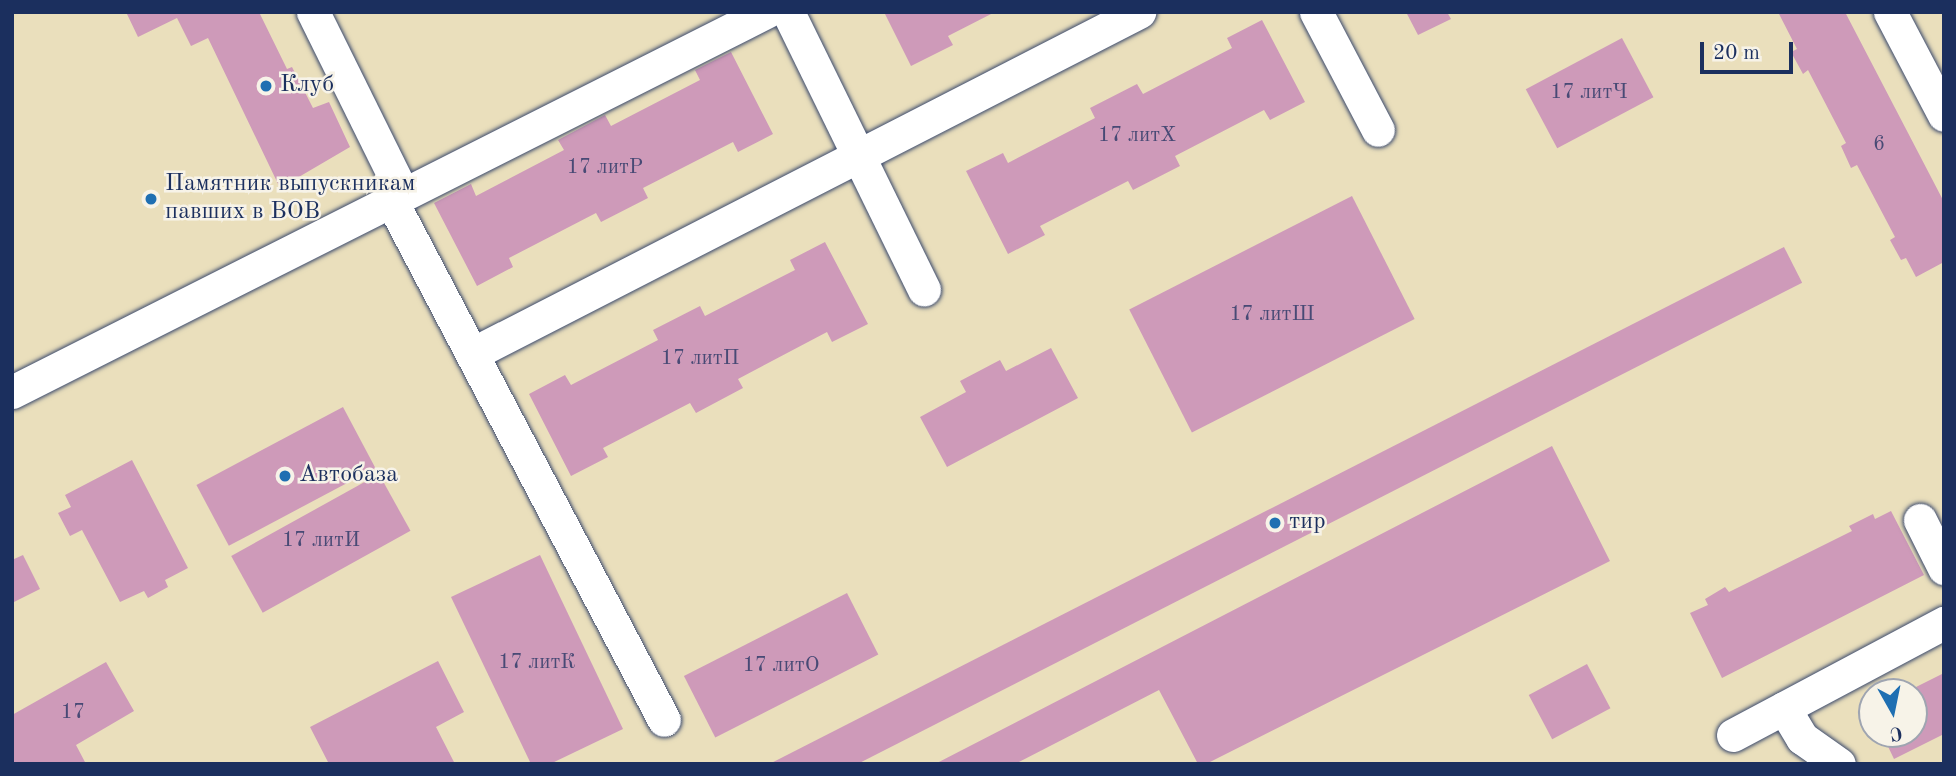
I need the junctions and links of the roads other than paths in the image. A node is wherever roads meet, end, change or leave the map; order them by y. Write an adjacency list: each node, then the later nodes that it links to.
1 (313, 12): 10 (street)
2 (766, 12): 10 (street)
3 (788, 12): 9 (street)
4 (1139, 12): 9 (street)
5 (1316, 12): 8 (street)
6 (1890, 12): 7 (street)
7 (1944, 115)
8 (1378, 130)
9 (857, 154): 11 (street); 12 (street)
10 (397, 197): 12 (street); 13 (street)
11 (924, 290)
12 (472, 354): 18 (street)
13 (12, 392)
14 (1920, 520): 15 (street)
15 (1944, 568)
16 (1944, 623): 17 (street)
17 (1784, 708): 19 (street); 20 (street)
18 (664, 720)
19 (1733, 735)
20 (1839, 764)

